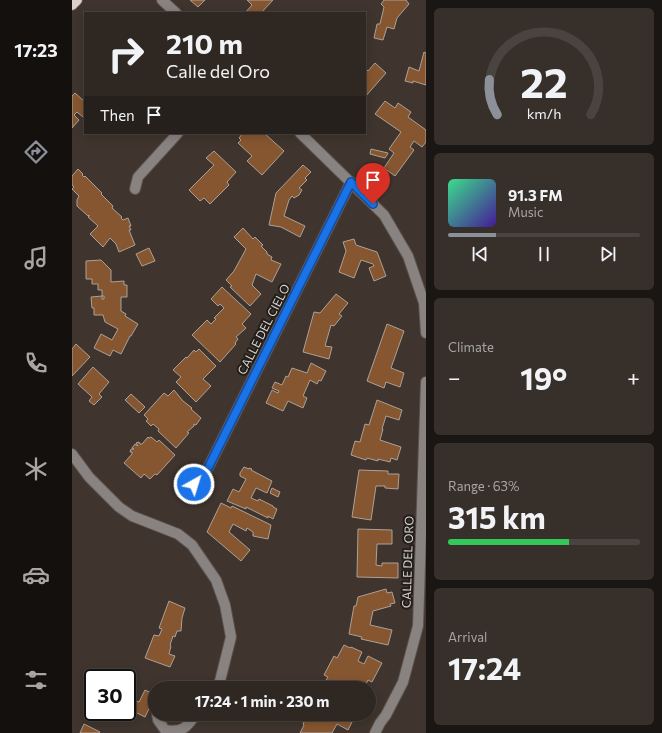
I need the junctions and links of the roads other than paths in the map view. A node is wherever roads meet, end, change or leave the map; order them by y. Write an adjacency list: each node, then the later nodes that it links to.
1 (77, 0): 3 (main road)
2 (162, 0): 4 (street)
3 (72, 5)
4 (175, 12)
5 (177, 134): 8 (street)
6 (301, 134): 7 (street)
7 (351, 182): 9 (street); 12 (street, CALLE DEL CIELO)
8 (136, 189)
9 (426, 333)
10 (426, 382): 13 (street, CALLE DEL ORO)
11 (72, 454): 14 (street)
12 (194, 484)
13 (422, 626): 17 (street, CALLE DEL ORO)
14 (220, 681)
15 (159, 721): 16 (street)
16 (191, 721)
17 (375, 733)

